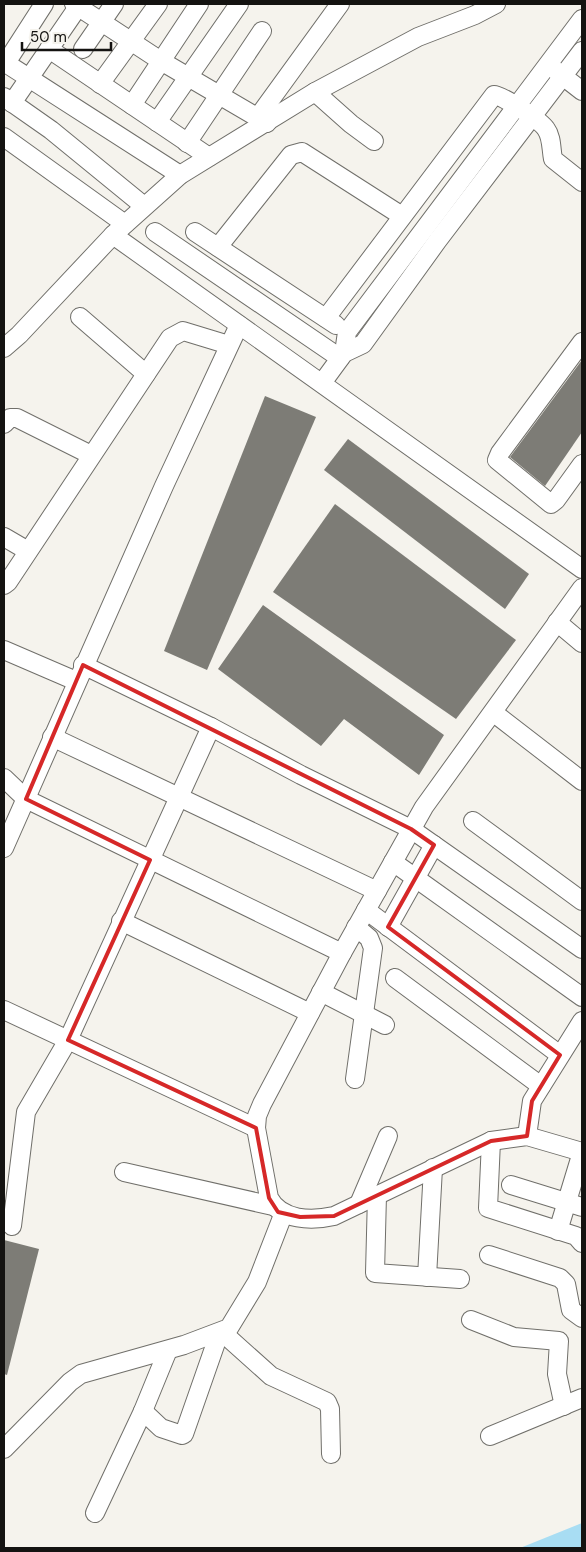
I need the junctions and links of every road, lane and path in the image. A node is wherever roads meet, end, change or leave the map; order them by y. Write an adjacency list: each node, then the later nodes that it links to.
1 (44, 4): 17 (street)
2 (114, 4): 10 (street)
3 (158, 4): 12 (street)
4 (199, 4): 16 (street)
5 (239, 4): 20 (street)
6 (340, 4): 30 (street)
7 (496, 4): 24 (street)
8 (77, 5): 10 (street); 14 (street)
9 (582, 19): 18 (street)
10 (101, 22): 12 (street); 13 (street)
11 (262, 31): 25 (street)
12 (130, 41): 16 (street); 22 (street)
13 (83, 48)
14 (49, 49): 21 (street); 22 (street)
15 (582, 50): 19 (street)
16 (161, 61): 20 (street); 27 (street)
17 (5, 63): 21 (street)
18 (549, 65): 19 (street); 28 (street)
19 (563, 76): 23 (street); 29 (street)
20 (188, 78): 25 (street); 31 (street)
21 (30, 79): 26 (street); 36 (street)
22 (100, 84): 27 (street)
23 (582, 91)
24 (315, 92): 30 (street); 33 (street)
25 (219, 95): 30 (street); 34 (street)
26 (8, 100): 38 (street)
27 (132, 105): 31 (street)
28 (517, 107): 29 (street); 39 (street); 43 (street)
29 (532, 117): 37 (street); 43 (street)
30 (262, 120): 35 (street)
31 (157, 122): 34 (street)
32 (4, 137): 40 (street)
33 (374, 141)
34 (187, 143): 35 (street)
35 (209, 157): 36 (street)
36 (180, 175): 38 (street)
37 (582, 182)
38 (144, 206): 40 (street)
39 (402, 216): 44 (street); 46 (street)
40 (119, 230): 47 (street); 52 (street)
41 (155, 232): 53 (street)
42 (195, 232): 44 (street)
43 (431, 234): 48 (street); 50 (street)
44 (218, 247): 46 (street)
45 (80, 317): 54 (street)
46 (326, 318): 48 (street)
47 (239, 325): 51 (street); 55 (street)
48 (347, 332): 50 (street); 53 (street)
49 (582, 342): 58 (street)
50 (363, 344): 53 (street)
51 (229, 345): 54 (street); 67 (street)
52 (4, 348)
53 (342, 356): 55 (street)
54 (146, 374): 57 (street)
55 (322, 383): 61 (street)
56 (4, 424): 57 (street)
57 (91, 455): 60 (street)
58 (582, 464)
59 (4, 537): 60 (street)
60 (28, 551): 62 (street)
61 (582, 569)
62 (4, 585)
63 (582, 588): 64 (street)
64 (557, 622): 65 (street); 68 (street)
65 (582, 643)
66 (4, 650): 67 (street)
67 (80, 673): 69 (street); 70 (street)
68 (494, 713): 72 (street); 76 (street)
69 (211, 727): 73 (street); 76 (street)
70 (52, 737): 73 (street); 74 (street)
71 (4, 778): 74 (street)
72 (582, 781)
73 (179, 798): 79 (street); 82 (street)
74 (26, 799): 78 (street); 79 (street)
75 (473, 821): 83 (street)
76 (411, 829): 77 (street); 80 (street)
77 (434, 845): 81 (street); 88 (street)
78 (4, 848)
79 (150, 860): 85 (street); 89 (street)
80 (393, 862): 81 (street); 82 (street)
81 (416, 878): 86 (street); 92 (street)
82 (376, 891): 84 (street)
83 (582, 901)
84 (366, 910): 86 (street); 87 (street)
85 (121, 921): 94 (street); 98 (street)
86 (388, 926): 99 (street)
87 (356, 927): 89 (street); 95 (street)
88 (582, 949)
89 (342, 953): 91 (street)
90 (395, 978): 101 (street)
91 (321, 992): 94 (street); 95 (street)
92 (582, 997)
93 (4, 1010): 98 (street)
94 (310, 1014): 102 (street)
95 (363, 1014): 97 (street); 100 (street)
96 (582, 1021): 99 (street)
97 (385, 1025)
98 (68, 1040): 102 (street); 114 (street)
99 (560, 1055): 101 (street)
100 (355, 1079)
101 (541, 1086): 104 (street)
102 (256, 1128): 113 (street)
103 (388, 1136): 111 (street)
104 (527, 1136): 105 (street); 106 (street)
105 (491, 1141): 107 (street); 115 (street)
106 (582, 1152): 112 (street)
107 (433, 1168): 110 (street); 118 (street)
108 (124, 1172): 113 (street)
109 (511, 1185): 112 (street)
110 (377, 1195): 111 (street); 118 (street)
111 (359, 1204): 113 (street)
112 (575, 1205): 115 (street)
113 (278, 1210): 122 (street)
114 (12, 1226)
115 (558, 1231): 116 (street)
116 (582, 1243)
117 (489, 1255): 120 (street)
118 (427, 1276): 119 (street)
119 (460, 1279)
120 (582, 1318)
121 (471, 1320): 125 (street)
122 (221, 1333): 123 (street); 126 (street); 129 (street)
123 (168, 1350): 126 (street); 128 (street)
124 (582, 1398): 125 (street)
125 (564, 1406): 127 (street)
126 (143, 1411): 130 (street)
127 (490, 1436)
128 (4, 1449)
129 (331, 1454)
130 (95, 1513)

